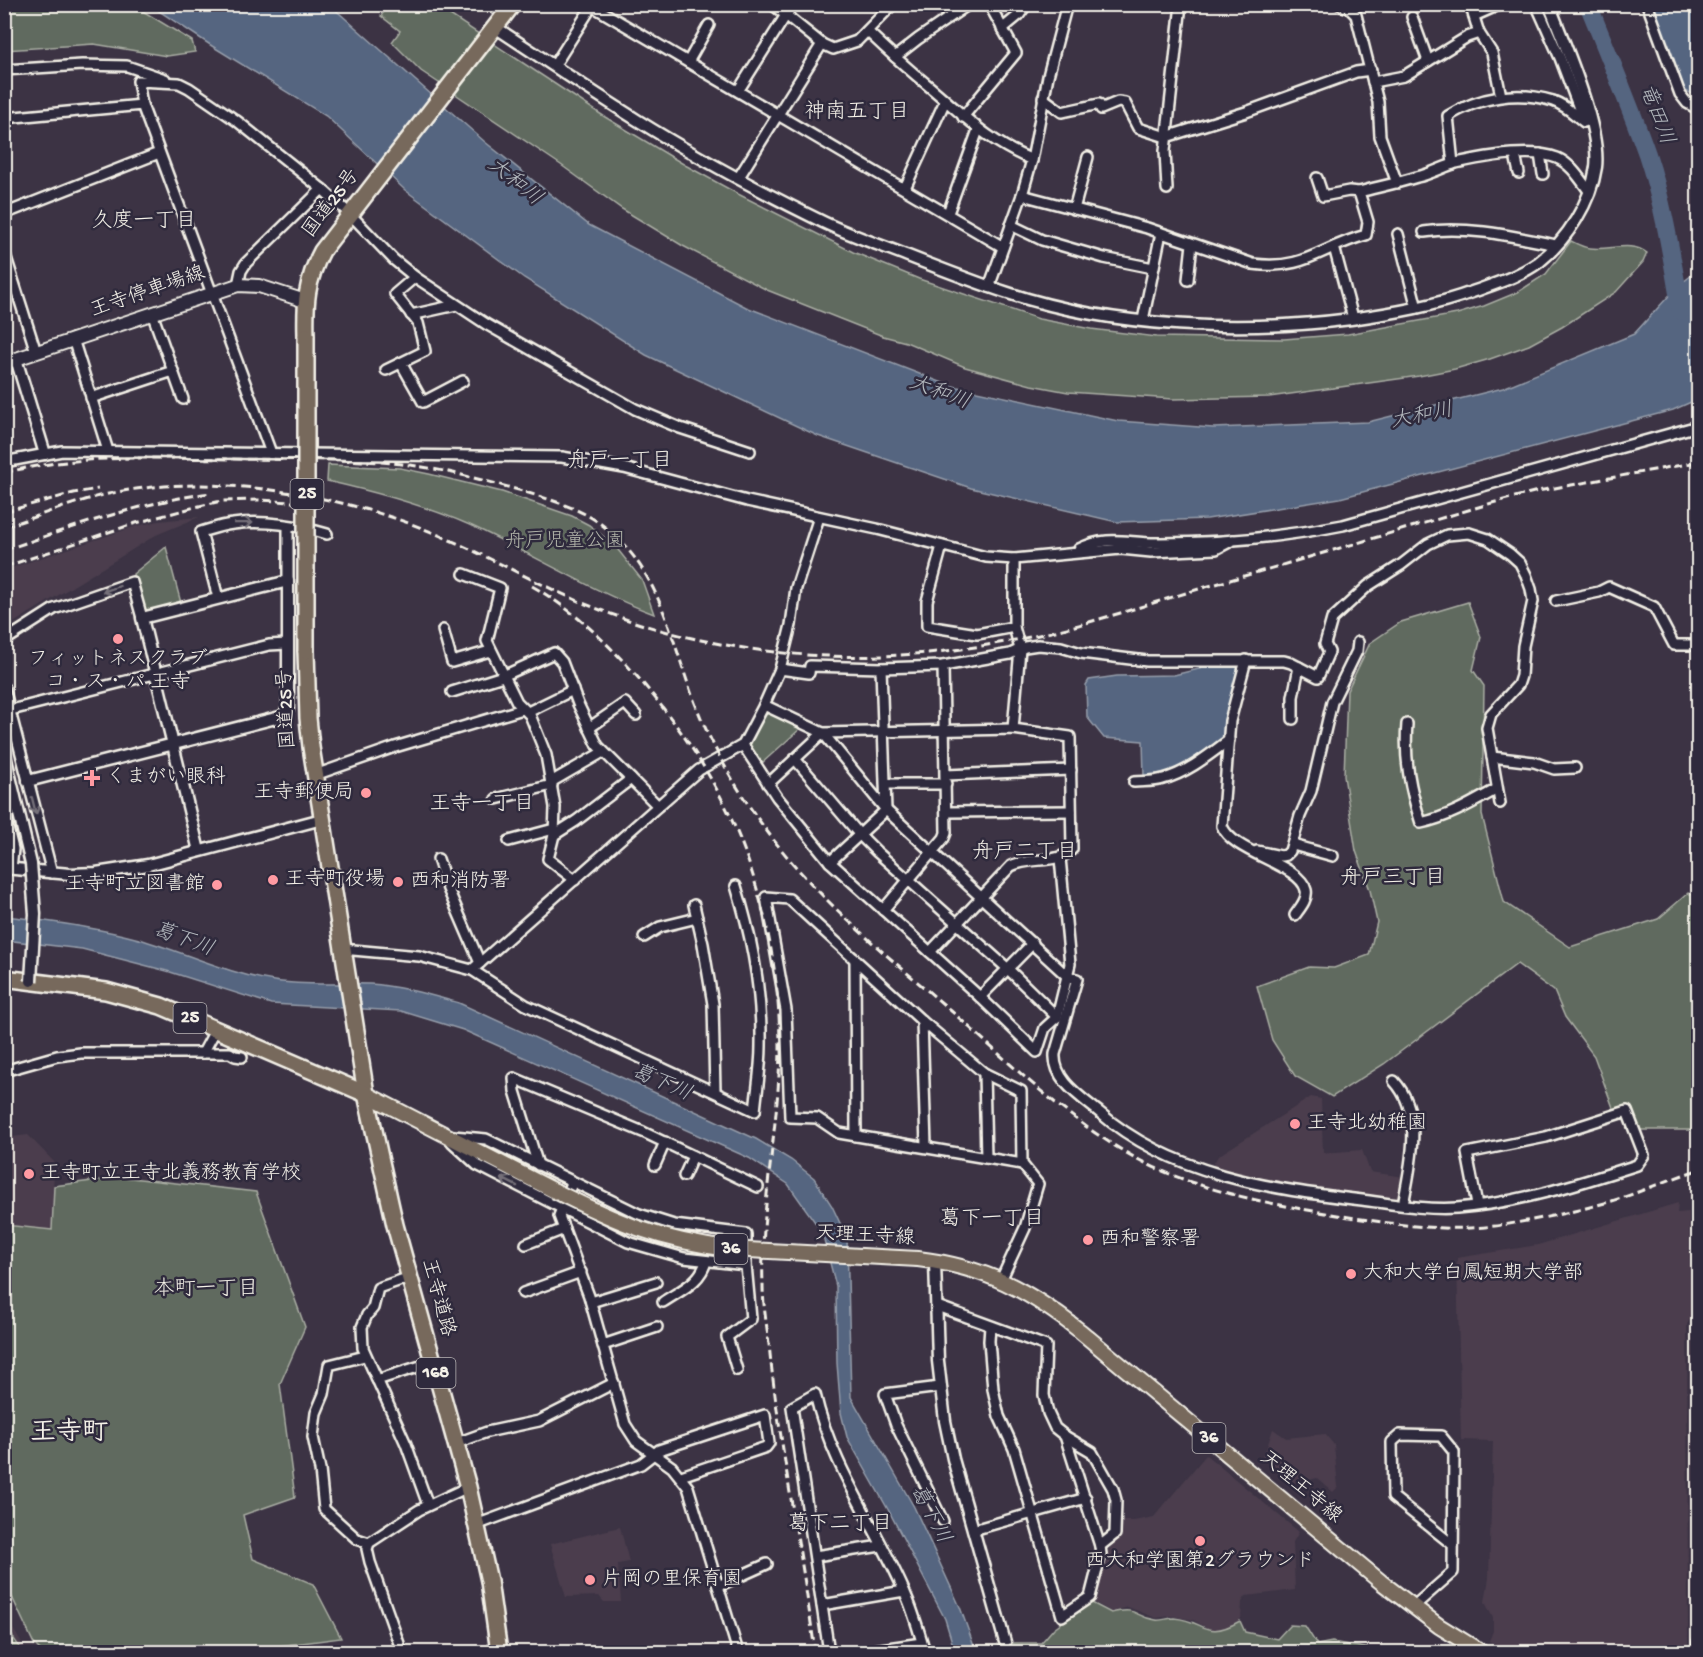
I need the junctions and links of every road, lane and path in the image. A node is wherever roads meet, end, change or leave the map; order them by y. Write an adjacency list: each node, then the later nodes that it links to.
1 (466, 4): 2 (street)
2 (474, 4)
3 (513, 4): 24 (highway, 国道25号 / 25)
4 (772, 4): 20 (street)
5 (793, 4): 20 (street)
6 (893, 4): 26 (street)
7 (969, 4): 29 (street)
8 (989, 4): 25 (street)
9 (1027, 4): 25 (street)
10 (1067, 4): 39 (street)
11 (1181, 4): 48 (street)
12 (1339, 4): 19 (street)
13 (1470, 4): 21 (street)
14 (1501, 4): 21 (street)
15 (1536, 4): 46 (street)
16 (1549, 4): 46 (street)
17 (1647, 4): 42 (street)
18 (590, 5): 31 (street); 32 (street)
19 (1355, 8): 34 (street)
20 (786, 16): 28 (street); 37 (street)
21 (1474, 16): 27 (street)
22 (1412, 17): 30 (street)
23 (709, 25): 31 (street)
24 (495, 27): 32 (street); 67 (highway, 国道25号 / 25)
25 (1002, 29): 44 (street)
26 (867, 31): 28 (street); 29 (street)
27 (1479, 33): 30 (street); 38 (street)
28 (822, 44): 43 (street)
29 (895, 57): 40 (street)
30 (1428, 61): 35 (street)
31 (688, 62): 37 (street)
32 (554, 66): 57 (street)
33 (4, 70): 36 (street)
34 (1371, 70): 35 (street); 48 (street)
35 (1373, 82): 59 (street)
36 (179, 83): 41 (street); 61 (street)
37 (738, 91): 43 (street)
38 (1501, 96): 46 (street); 54 (street)
39 (1043, 98): 48 (street); 53 (street)
40 (945, 101): 44 (street); 60 (street)
41 (142, 105): 45 (street); 49 (street)
42 (1698, 109)
43 (778, 115): 57 (street); 60 (street)
44 (963, 117): 47 (street)
45 (4, 118)
46 (1588, 126): 63 (street)
47 (978, 130): 53 (street); 68 (street)
48 (1166, 137): 62 (street)
49 (159, 153): 69 (street); 84 (street)
50 (1540, 154): 51 (street); 56 (street); 63 (street)
51 (1515, 155): 54 (street); 55 (street)
52 (1088, 157): 66 (street)
53 (1032, 160): 65 (street)
54 (1454, 164): 59 (street)
55 (1519, 173)
56 (1543, 174)
57 (739, 177): 83 (street)
58 (1317, 178): 64 (street)
59 (1397, 183): 64 (street)
60 (905, 188): 68 (street)
61 (322, 189): 67 (street); 82 (street)
62 (1167, 189)
63 (1589, 191): 75 (street)
64 (1359, 192): 77 (street)
65 (1022, 195): 66 (street); 70 (street)
66 (1074, 209): 72 (street)
67 (353, 211): 80 (street); 85 (highway, 国道25号 / 25)
68 (948, 213): 76 (street)
69 (4, 214)
70 (1011, 225): 76 (street); 79 (street)
71 (1424, 232): 75 (street)
72 (1161, 233): 74 (street); 79 (street)
73 (1398, 234): 87 (street)
74 (1192, 244): 77 (street); 81 (street)
75 (1556, 245): 87 (street)
76 (1003, 247): 83 (street)
77 (1334, 247): 90 (street)
78 (4, 251): 93 (street)
79 (1153, 268): 91 (street)
80 (415, 277): 86 (street); 89 (street)
81 (1188, 280)
82 (238, 285): 84 (main road, 王寺停車場線); 85 (main road, 王寺停車場線)
83 (989, 287): 91 (street)
84 (211, 293): 88 (main road, 王寺停車場線); 104 (street)
85 (305, 301): 155 (highway, 国道25号 / 25, bridge)
86 (456, 305): 89 (street); 103 (street)
87 (1417, 308): 90 (street)
88 (152, 313): 92 (main road, 王寺停車場線); 97 (street)
89 (411, 315): 95 (street)
90 (1353, 318): 91 (street)
91 (1143, 320)
92 (73, 339): 93 (main road, 王寺停車場線); 99 (street)
93 (36, 352): 94 (main road, 王寺停車場線)
94 (10, 361): 105 (street)
95 (401, 363): 96 (street); 98 (street)
96 (386, 370)
97 (173, 371): 99 (street); 100 (street)
98 (463, 381)
99 (92, 398): 102 (street)
100 (183, 399)
101 (1698, 426): 111 (street)
102 (108, 451): 104 (street); 105 (street)
103 (750, 451)
104 (271, 453): 107 (street)
105 (45, 454): 106 (street)
106 (4, 462)
107 (819, 517): 110 (street); 129 (street)
108 (288, 526): 109 (street); 113 (street); 114 (street, one-way to 108)
109 (327, 534)
110 (942, 546): 111 (street); 117 (street)
111 (1014, 559): 117 (street)
112 (464, 574): 124 (street)
113 (288, 581): 114 (street); 121 (street)
114 (218, 598): 116 (street)
115 (1556, 601): 122 (street)
116 (142, 618): 119 (street, one-way to 119); 130 (street)
117 (1014, 627): 123 (street)
118 (443, 630): 124 (street)
119 (4, 641)
120 (1358, 642): 175 (street)
121 (287, 644): 130 (street); 147 (street)
122 (1698, 645)
123 (1020, 649): 125 (street); 126 (street); 142 (street)
124 (490, 651): 131 (street)
125 (1246, 660): 127 (street); 146 (street)
126 (944, 666): 128 (street); 143 (street)
127 (1299, 666): 139 (street); 151 (street)
128 (881, 668): 129 (street); 144 (street)
129 (780, 669): 135 (street)
130 (155, 674): 136 (street); 147 (street)
131 (503, 676): 133 (street); 134 (street); 137 (street)
132 (4, 688): 136 (street)
133 (573, 690): 137 (street); 141 (street)
134 (452, 692)
135 (764, 705): 145 (street); 148 (street)
136 (11, 710): 158 (street)
137 (526, 710): 155 (street); 160 (street)
138 (636, 715): 141 (street)
139 (1293, 720)
140 (1407, 724): 163 (street)
141 (589, 728): 150 (street)
142 (1012, 729): 143 (street); 154 (street)
143 (945, 730): 144 (street); 157 (street)
144 (884, 732): 145 (street); 162 (street)
145 (823, 733): 152 (street); 167 (street)
146 (1228, 740): 159 (street); 176 (street)
147 (173, 744): 158 (street); 177 (street)
148 (743, 745): 161 (street); 166 (street)
149 (4, 751): 204 (street, bridge)
150 (603, 752): 156 (street); 160 (street)
151 (1492, 757): 153 (street); 163 (street)
152 (795, 759): 161 (street); 173 (street)
153 (1575, 768)
154 (1071, 770): 157 (street); 168 (street)
155 (315, 775): 171 (highway, 国道25号 / 25)
156 (631, 779): 166 (street); 172 (street)
157 (946, 779): 162 (street); 169 (street)
158 (28, 781): 184 (street, one-way to 184)
159 (1134, 782)
160 (552, 783): 164 (street); 172 (street)
161 (768, 784): 182 (street)
162 (886, 784): 167 (street)
163 (1497, 789): 165 (street)
164 (495, 799)
165 (1500, 803)
166 (658, 806): 185 (street)
167 (886, 810): 173 (street); 178 (street)
168 (1071, 811): 169 (street); 180 (street)
169 (947, 812): 178 (street)
170 (4, 813): 183 (street)
171 (322, 819): 177 (street); 197 (highway, 国道25号 / 25)
172 (554, 832): 174 (street); 185 (street)
173 (859, 834): 182 (street); 186 (street)
174 (509, 841)
175 (1293, 845): 176 (street); 179 (street)
176 (1249, 850): 191 (street)
177 (200, 851): 184 (street)
178 (933, 852): 186 (street); 188 (street)
179 (1333, 856)
180 (1060, 858): 188 (street); 202 (street)
181 (438, 859): 199 (street)
182 (830, 862): 190 (street)
183 (8, 868): 184 (street)
184 (52, 873)
185 (575, 880): 199 (street)
186 (908, 880): 190 (street); 193 (street)
187 (736, 886): 214 (street)
188 (983, 897): 193 (street); 195 (street)
189 (694, 905): 192 (street)
190 (883, 910): 196 (street)
191 (1295, 915)
192 (697, 918): 194 (street); 214 (street)
193 (957, 924): 196 (street); 200 (street)
194 (644, 937)
195 (1033, 943): 200 (street); 202 (street)
196 (930, 952): 205 (street)
197 (343, 954): 201 (street); 215 (highway, 国道25号 / 25)
198 (855, 959): 207 (street); 217 (street); 217 (street)
199 (480, 963): 201 (street)
200 (1007, 968): 205 (street); 206 (street)
201 (472, 970): 214 (street)
202 (1068, 977): 206 (street); 228 (street)
203 (4, 978): 204 (highway, 25)
204 (31, 981): 208 (highway, 25)
205 (980, 997): 206 (street)
206 (1057, 1017)
207 (922, 1021): 212 (street); 219 (street)
208 (216, 1029): 209 (street); 215 (highway, 25)
209 (203, 1053): 210 (street); 211 (street)
210 (242, 1057)
211 (4, 1071)
212 (984, 1072): 221 (street); 222 (street)
213 (1394, 1081): 228 (street)
214 (715, 1091)
215 (366, 1094): 216 (main road, 天理王寺線 / 36); 237 (highway, 王寺道路 / 168)
216 (444, 1135): 223 (street); 230 (street, one-way to 216); 234 (main road, 天理王寺線 / 36, bridge)
217 (856, 1136): 219 (street)
218 (665, 1142): 220 (street); 223 (street); 224 (street)
219 (926, 1146): 221 (street)
220 (693, 1156): 225 (street); 227 (street)
221 (986, 1158): 222 (street)
222 (1022, 1164): 238 (street)
223 (538, 1165): 226 (street)
224 (655, 1165)
225 (684, 1176)
226 (572, 1183): 230 (street); 235 (street)
227 (758, 1188)
228 (1403, 1205): 229 (street)
229 (1477, 1205): 229 (street)
230 (561, 1209): 231 (street); 233 (street)
231 (564, 1229): 232 (street); 236 (street)
232 (526, 1244)
233 (706, 1261): 235 (street); 242 (street)
234 (935, 1261): 238 (main road, 天理王寺線 / 36); 243 (street)
235 (746, 1265): 249 (street)
236 (581, 1272): 240 (street); 241 (street)
237 (410, 1277): 247 (street); 248 (highway, 王寺道路 / 168)
238 (1001, 1280): 273 (main road, 天理王寺線 / 36)
239 (656, 1282): 241 (street)
240 (523, 1293)
241 (591, 1302): 246 (street)
242 (663, 1302)
243 (937, 1306): 244 (street); 252 (street)
244 (990, 1326): 253 (street); 260 (street)
245 (657, 1328): 246 (street)
246 (603, 1345): 251 (street)
247 (365, 1356): 250 (street); 264 (street)
248 (433, 1362): 250 (street); 254 (highway, 王寺道路 / 168)
249 (737, 1370)
250 (376, 1380): 259 (street)
251 (614, 1383): 254 (street); 255 (street)
252 (940, 1387): 261 (street); 263 (street)
253 (1065, 1436): 258 (street); 267 (street)
254 (454, 1444): 257 (highway, 王寺道路 / 168)
255 (654, 1455): 256 (street); 256 (street); 262 (street)
256 (681, 1476): 270 (street)
257 (468, 1487): 259 (street); 262 (highway, 王寺道路 / 168)
258 (1086, 1498): 260 (street); 267 (street)
259 (428, 1505): 264 (street)
260 (1032, 1513): 263 (street); 267 (street)
261 (943, 1521)
262 (476, 1525): 278 (highway, 王寺道路 / 168)
263 (974, 1530): 274 (street)
264 (369, 1543): 277 (street)
265 (881, 1545): 268 (street); 268 (street); 271 (street)
266 (1453, 1545): 266 (street); 273 (street)
267 (1101, 1546)
268 (815, 1556): 272 (street)
269 (767, 1564): 270 (street)
270 (718, 1586): 279 (street)
271 (904, 1591): 272 (street); 276 (street)
272 (822, 1605): 280 (street)
273 (1413, 1607): 282 (main road, 天理王寺線 / 36)
274 (1005, 1642)
275 (1698, 1642): 283 (street)
276 (924, 1648): 281 (street)
277 (402, 1653)
278 (500, 1653)
279 (738, 1653)
280 (829, 1653)
281 (860, 1653)
282 (1481, 1653)
283 (1698, 1653)

